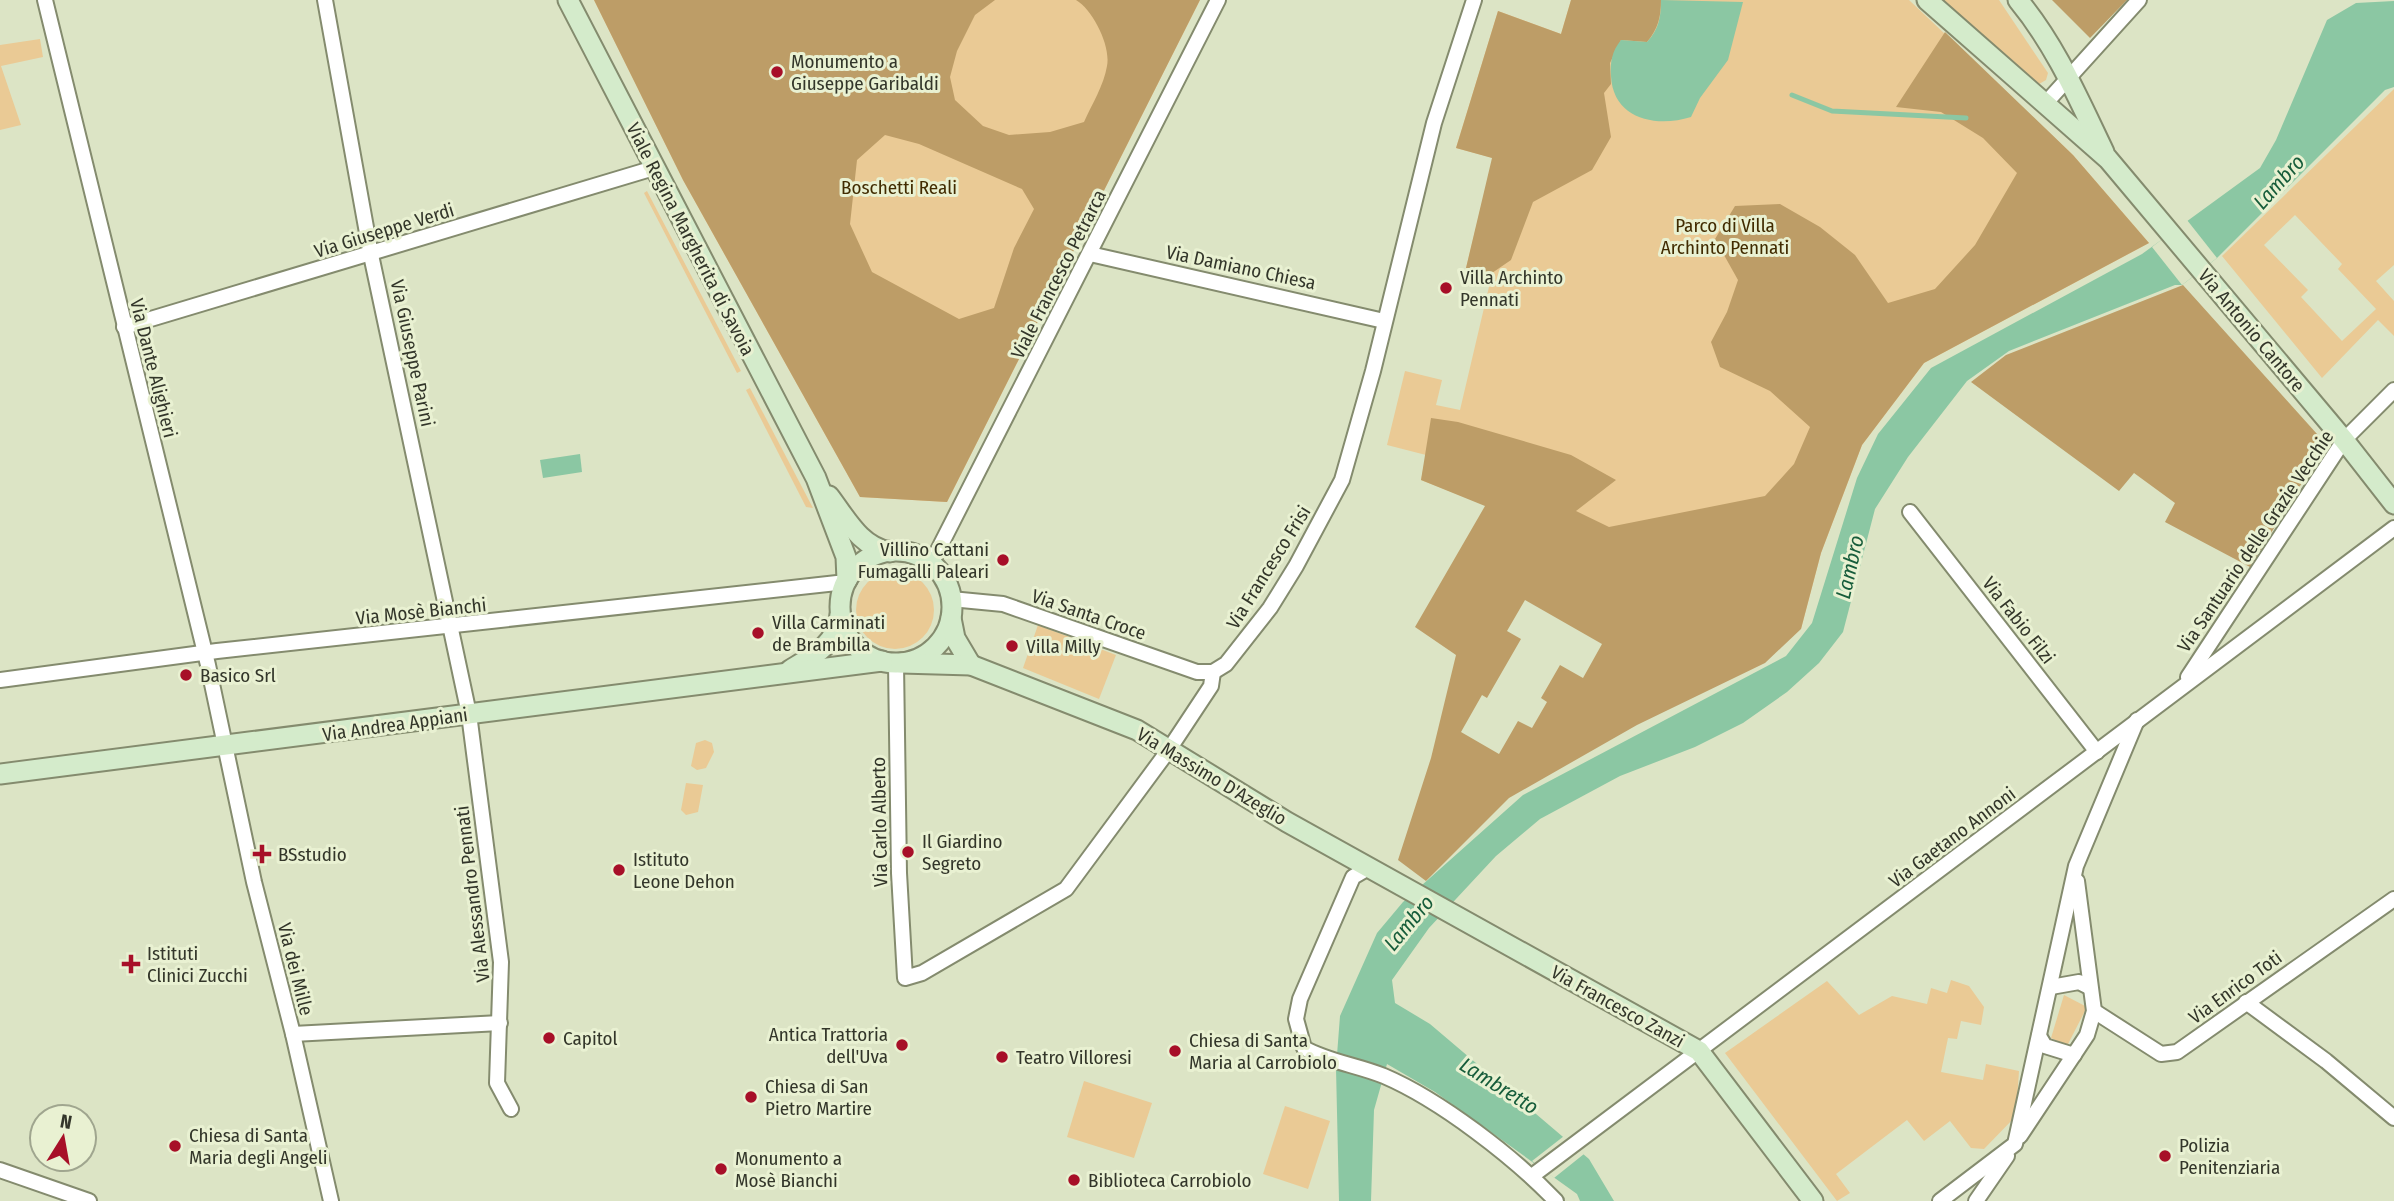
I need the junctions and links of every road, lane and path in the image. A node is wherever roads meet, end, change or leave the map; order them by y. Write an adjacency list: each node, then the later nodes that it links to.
1 (45, 0): 16 (street, Via Dante Alighieri)
2 (325, 0): 14 (street, Via Giuseppe Parini)
3 (568, 0): 12 (street, Viale Regina Margherita di Savoia)
4 (1218, 0): 13 (street, Viale Francesco Petrarca)
5 (1474, 0): 15 (street, Via Francesco Frisi)
6 (1927, 0): 10 (street)
7 (2018, 0): 9 (street)
8 (2139, 0): 9 (street)
9 (2069, 76): 10 (street); 11 (street)
10 (2044, 105): 11 (street)
11 (2108, 159): 18 (street, Via Antonio Cantore)
12 (654, 168): 14 (street, Via Giuseppe Verdi); 19 (street, Viale Regina Margherita di Savoia)
13 (1090, 254): 15 (street, Via Damiano Chiesa); 24 (street, Viale Francesco Petrarca)
14 (371, 255): 16 (street, Via Giuseppe Verdi); 28 (street, Via Giuseppe Parini)
15 (1384, 321): 33 (street, Via Francesco Frisi)
16 (124, 327): 29 (street, Via Dante Alighieri)
17 (2394, 390): 18 (street, Via Santuario delle Grazie Vecchie)
18 (2344, 440): 20 (street, Via Antonio Cantore); 35 (street, Via Santuario delle Grazie Vecchie)
19 (816, 478): 23 (street, Viale Regina Margherita di Savoia); 25 (street, Viale Regina Margherita di Savoia)
20 (2394, 504)
21 (1910, 512): 40 (street, Via Fabio Filzi)
22 (2394, 528): 35 (street, Via Gaetano Annoni)
23 (891, 552): 24 (street); 25 (street)
24 (931, 564): 26 (street)
25 (846, 581): 27 (street); 28 (street, Via Mosè Bianchi)
26 (951, 608): 30 (street); 31 (street); 33 (street, Via Santa Croce)
27 (840, 615): 30 (street); 32 (street, Via Andrea Appiani)
28 (453, 627): 29 (street, Via Mosè Bianchi); 36 (street, Via Giuseppe Parini)
29 (205, 653): 34 (street, Via Mosè Bianchi); 38 (street, Via Dante Alighieri)
30 (893, 662): 31 (street, Via Massimo D'Azeglio); 32 (street, Via Andrea Appiani); 45 (street, Via Carlo Alberto)
31 (971, 665): 39 (street, Via Massimo D'Azeglio)
32 (789, 671): 36 (street, Via Andrea Appiani)
33 (1213, 672): 39 (street, Via Francesco Frisi)
34 (0, 680)
35 (2181, 687): 37 (street, Via Gaetano Annoni)
36 (469, 714): 38 (street, Via Andrea Appiani); 50 (street, Via Alessandro Pennati)
37 (2138, 717): 40 (street, Via Gaetano Annoni); 42 (street)
38 (226, 746): 41 (street, Via Andrea Appiani); 51 (street, Via dei Mille)
39 (1168, 751): 43 (street, Via Massimo D'Azeglio); 45 (street, Via Francesco Frisi)
40 (2097, 752): 53 (street, Via Gaetano Annoni)
41 (0, 774)
42 (2076, 866): 46 (street); 47 (street)
43 (1370, 867): 53 (street, Via Francesco Zanzi); 59 (street)
44 (2394, 899): 48 (street, Via Enrico Toti)
45 (905, 978)
46 (2051, 987): 47 (street); 52 (street)
47 (2089, 987): 49 (street)
48 (2246, 1002): 49 (street, Via Enrico Toti); 56 (street)
49 (2094, 1012): 54 (street)
50 (500, 1023): 51 (street); 55 (street, Via Alessandro Pennati)
51 (293, 1034): 61 (street, Via dei Mille)
52 (2039, 1036): 54 (street); 57 (street)
53 (1699, 1051): 59 (street, Via Gaetano Annoni); 63 (street, Via Francesco Zanzi)
54 (2074, 1055): 57 (street)
55 (511, 1108)
56 (2394, 1118)
57 (2015, 1144): 64 (street); 65 (street)
58 (0, 1170): 60 (street)
59 (1536, 1173): 62 (street)
60 (89, 1201)
61 (331, 1201)
62 (1556, 1201)
63 (1813, 1201)
64 (1940, 1201)
65 (1976, 1201)

